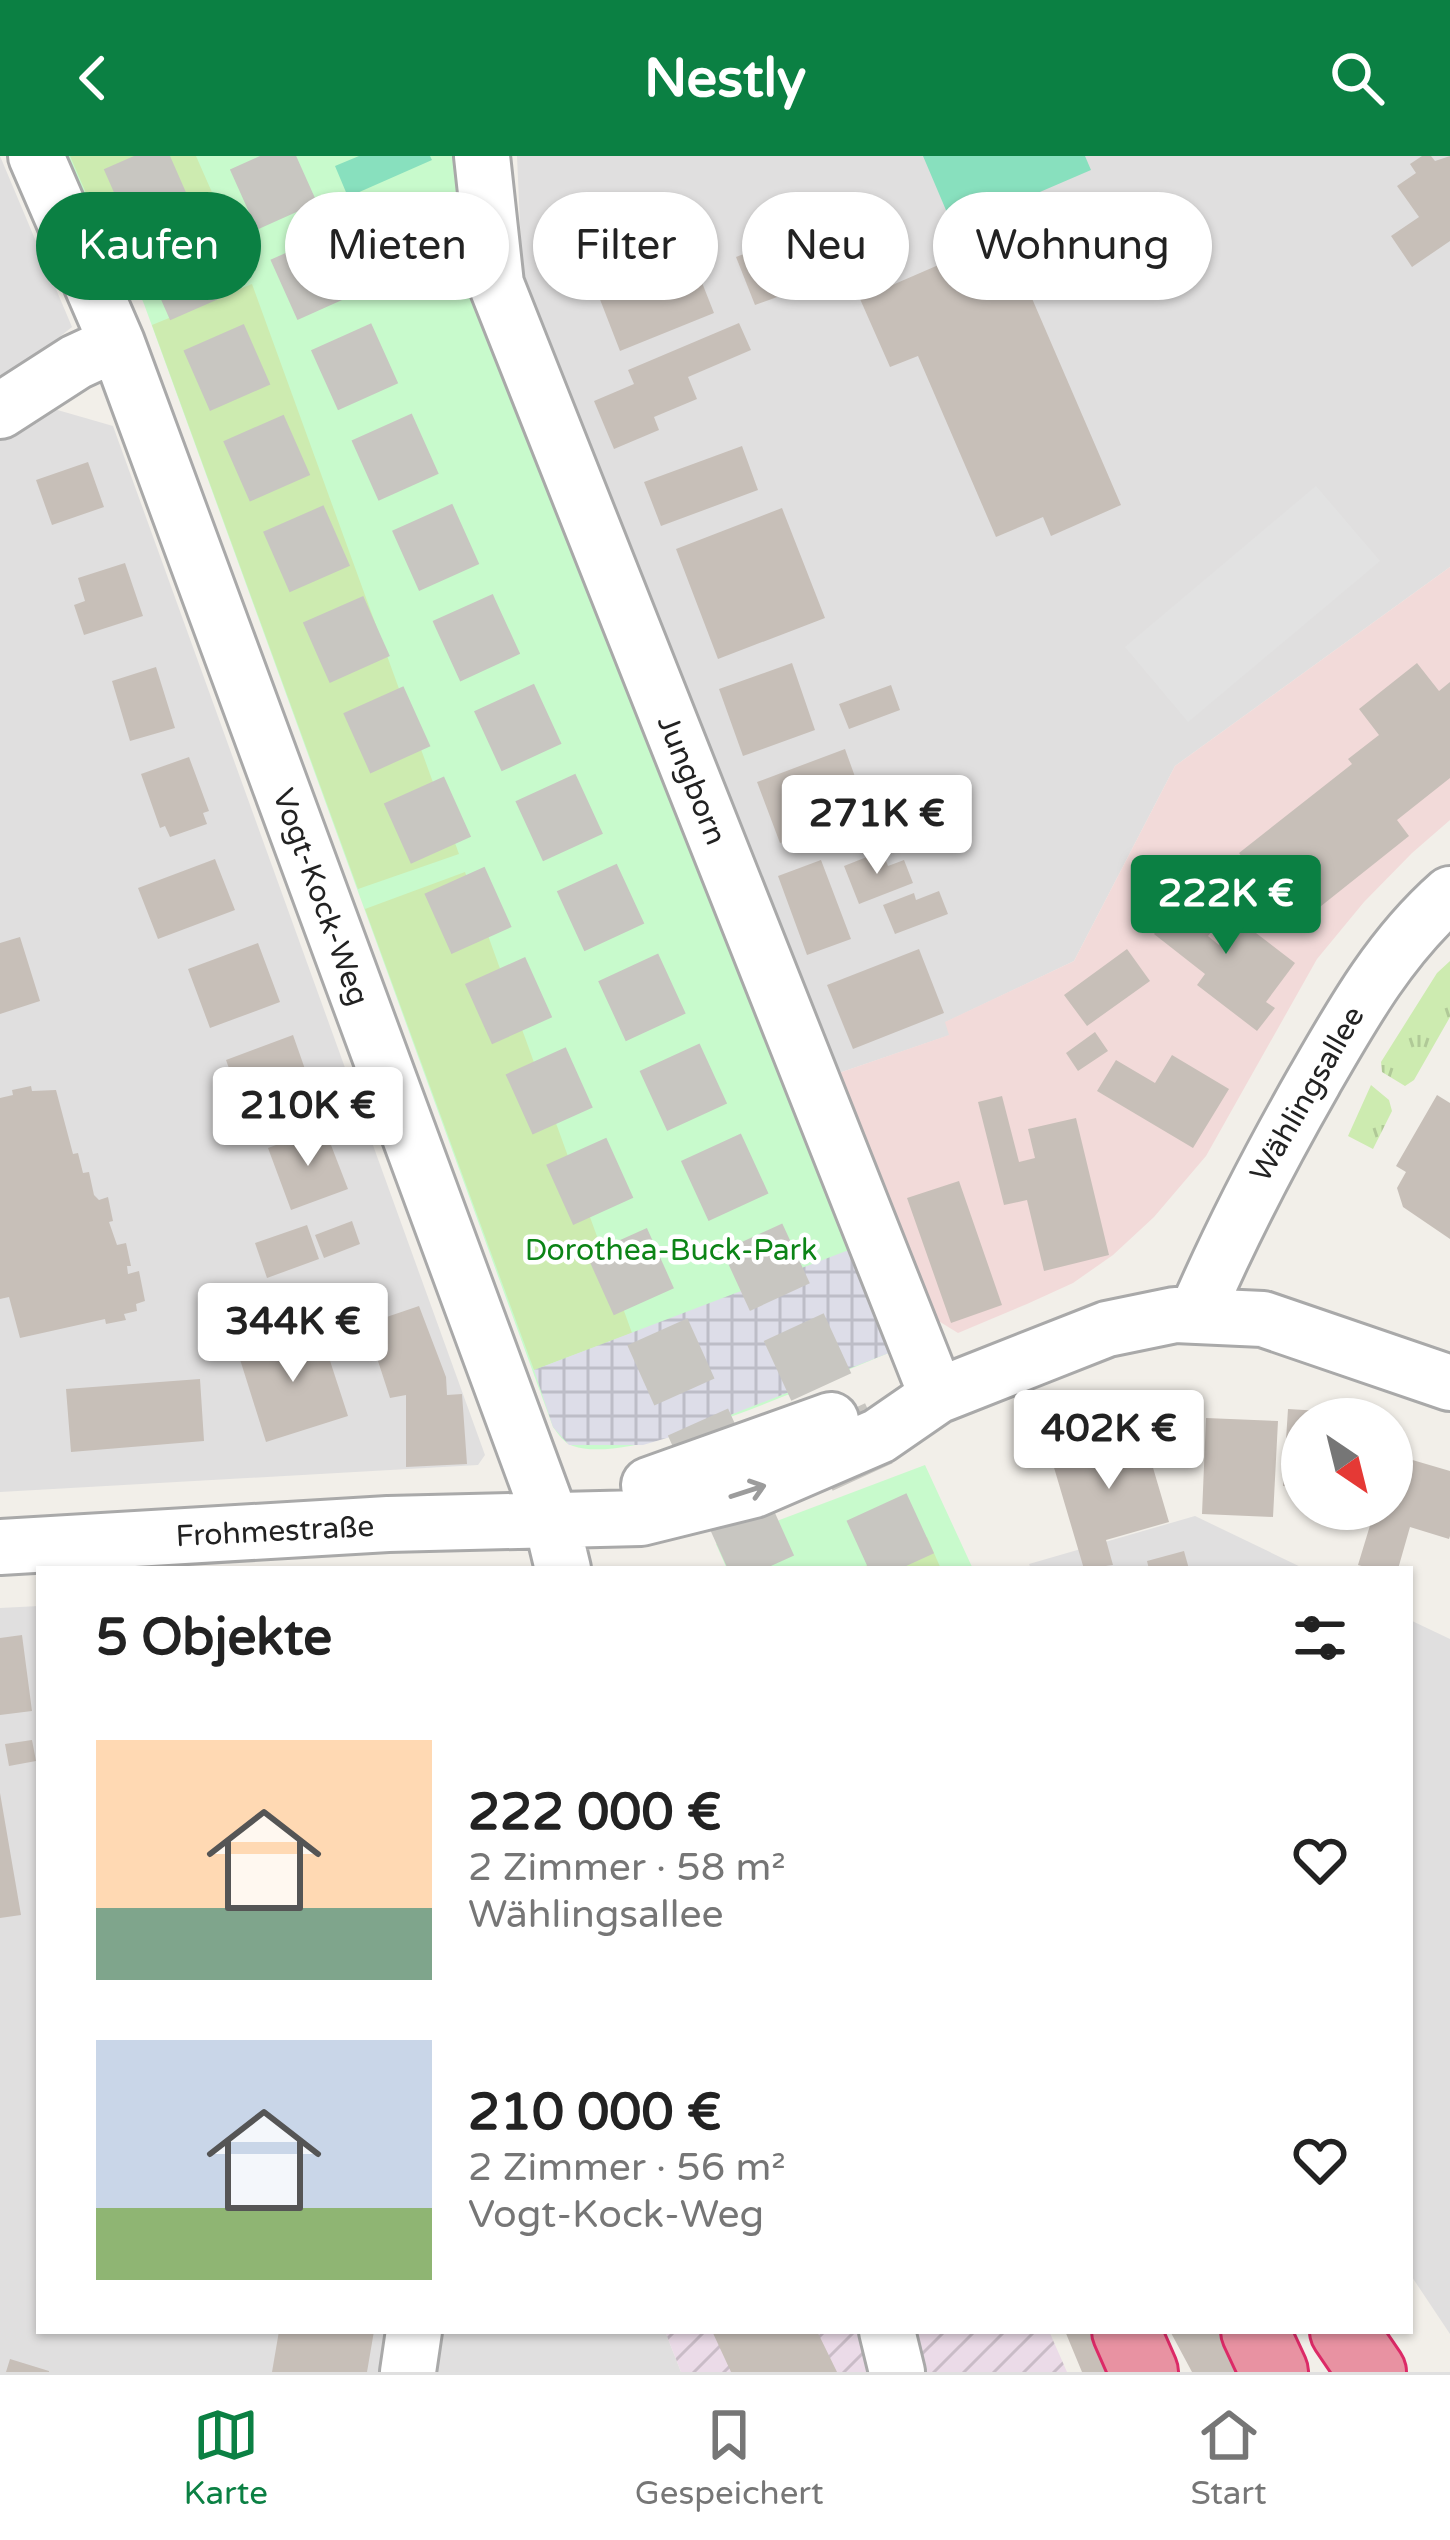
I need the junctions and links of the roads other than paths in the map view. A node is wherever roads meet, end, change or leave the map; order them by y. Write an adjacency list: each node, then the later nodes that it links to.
1 (37, 156): 3 (street, Vogt-Kock-Weg)
2 (482, 156): 8 (street, Jungborn)
3 (117, 343): 4 (street); 9 (street, Vogt-Kock-Weg)
4 (0, 411)
5 (1450, 894): 6 (street, Wählingsallee)
6 (1196, 1314): 7 (street, Frohmestraße); 8 (street, Frohmestraße)
7 (1450, 1383)
8 (937, 1396): 9 (street, Frohmestraße)
9 (557, 1544): 10 (street, Frohmestraße)
10 (0, 1547)
11 (414, 2334): 16 (street)
12 (888, 2334): 17 (street)
13 (1127, 2334): 18 (highway)
14 (1256, 2334): 19 (highway)
15 (1346, 2334): 20 (highway)
16 (408, 2372)
17 (897, 2372)
18 (1144, 2372)
19 (1274, 2372)
20 (1372, 2372)

